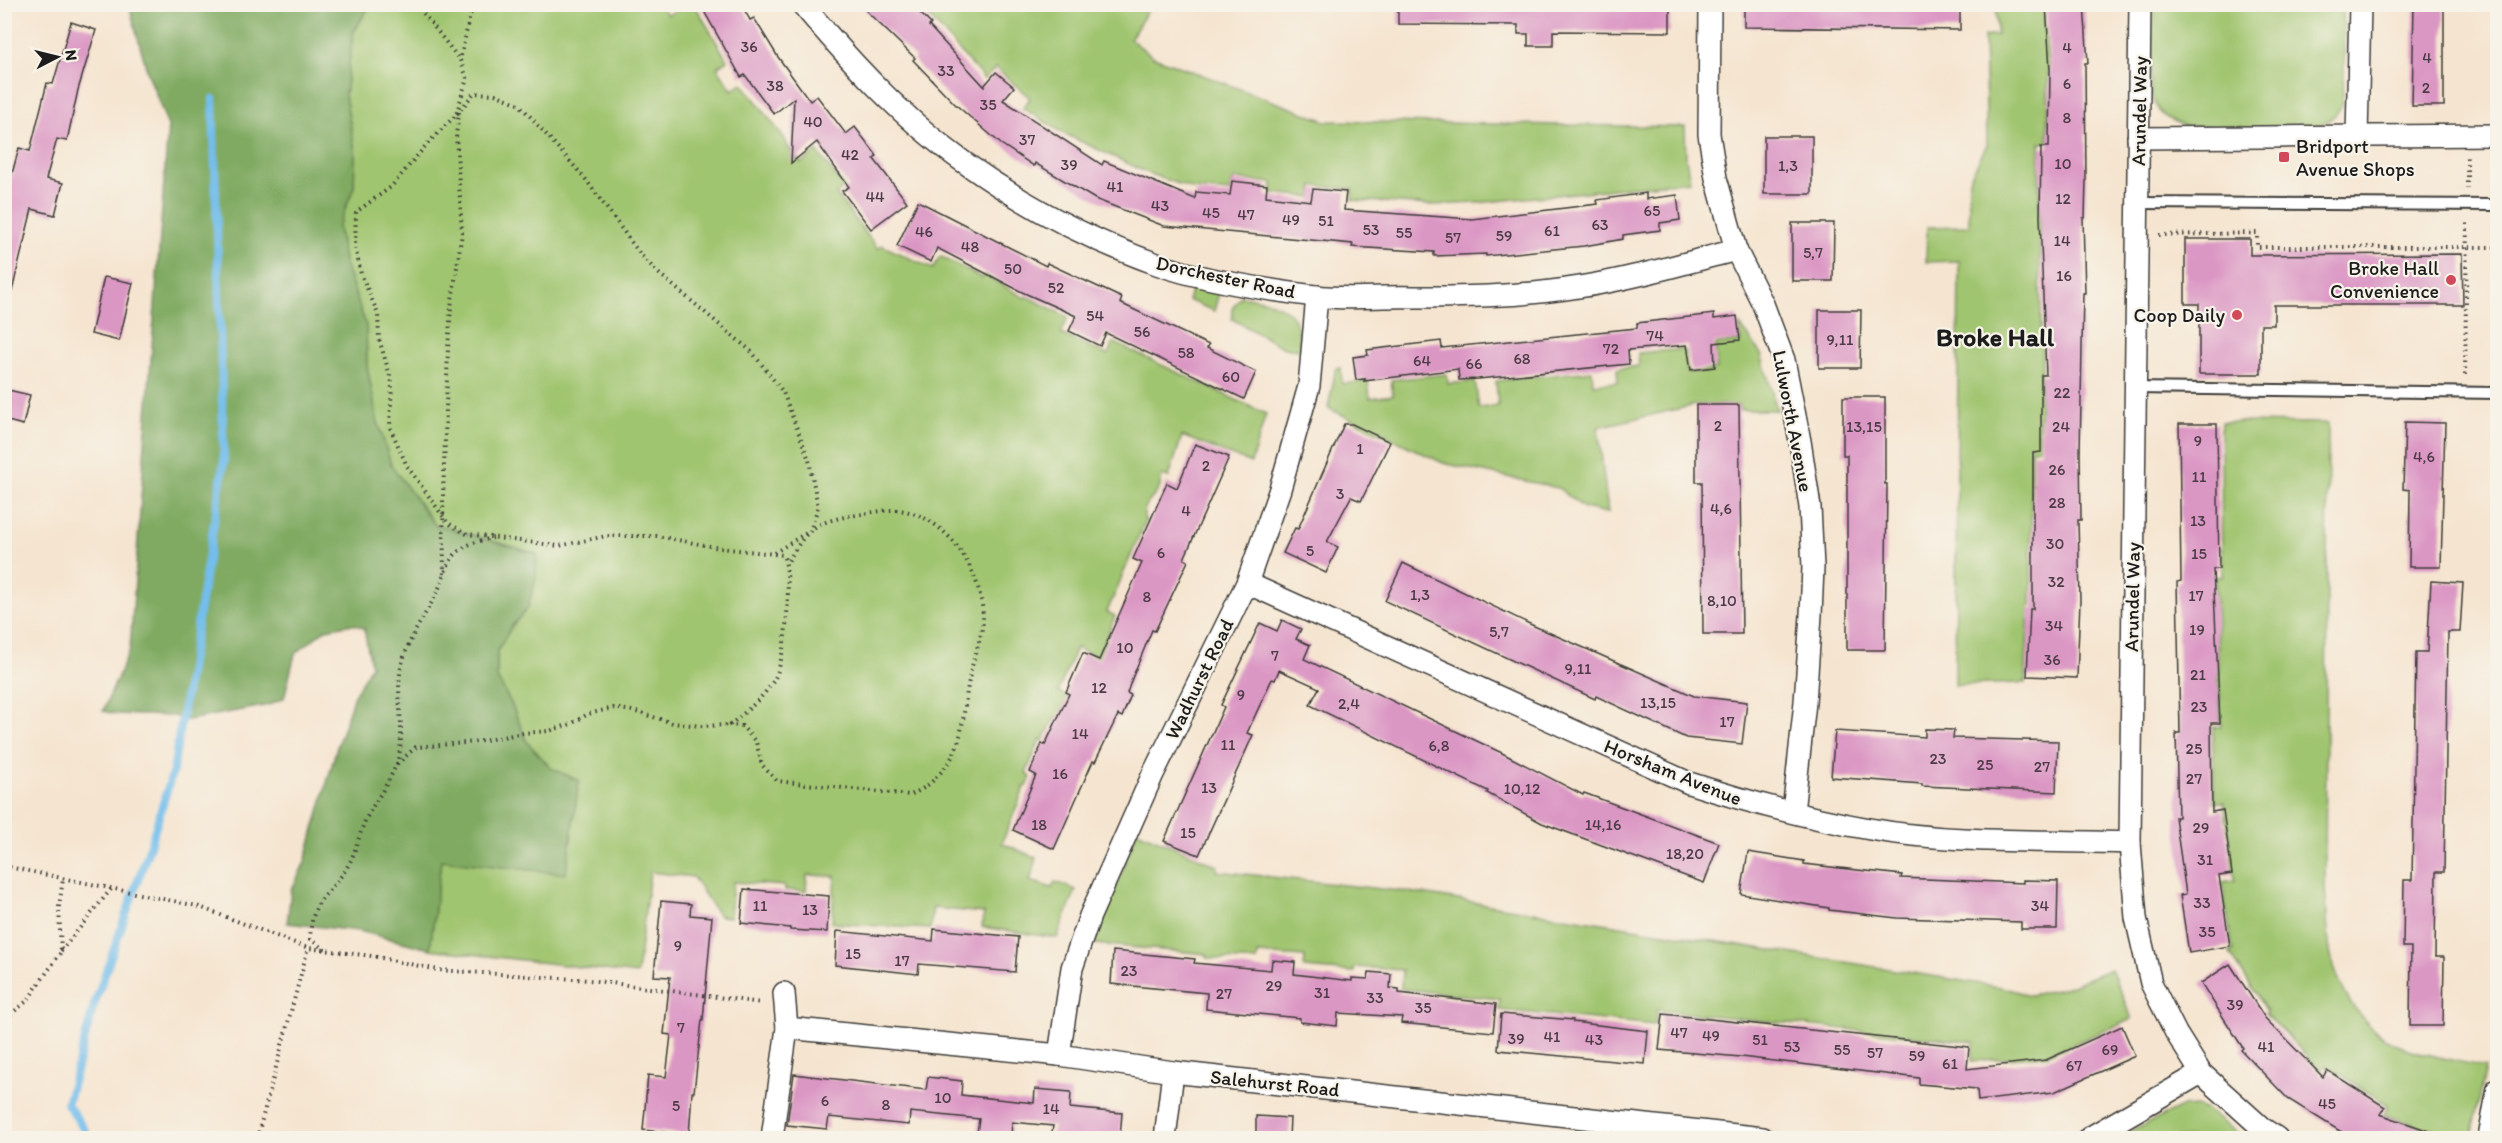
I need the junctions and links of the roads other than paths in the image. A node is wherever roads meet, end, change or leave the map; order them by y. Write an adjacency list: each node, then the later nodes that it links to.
1 (802, 4): 11 (street, Dorchester Road)
2 (1710, 4): 10 (street, Lulworth Avenue)
3 (2140, 4): 7 (street, Arundel Way)
4 (2360, 4): 6 (street)
5 (2498, 135): 6 (street)
6 (2357, 137): 7 (street)
7 (2138, 138): 8 (street, Arundel Way)
8 (2137, 203): 9 (lane); 12 (street, Arundel Way)
9 (2498, 205)
10 (1736, 250): 11 (street, Dorchester Road); 15 (street, Lulworth Avenue)
11 (1317, 296): 14 (street, Wadhurst Road)
12 (2134, 388): 13 (lane); 16 (street, Arundel Way)
13 (2498, 393)
14 (1247, 583): 15 (street, Horsham Avenue); 19 (street, Wadhurst Road)
15 (1793, 812): 16 (street, Horsham Avenue)
16 (2130, 843): 21 (street, Arundel Way)
17 (784, 999): 18 (street)
18 (787, 1028): 19 (street, Salehurst Road); 23 (street)
19 (1059, 1055): 20 (street, Salehurst Road)
20 (1173, 1072): 24 (street); 25 (street, Salehurst Road)
21 (2201, 1073): 26 (street); 27 (street, Arundel Way)
22 (2498, 1088): 28 (street)
23 (772, 1138)
24 (1166, 1138)
25 (1763, 1138)
26 (2089, 1138)
27 (2277, 1138)
28 (2490, 1138)

